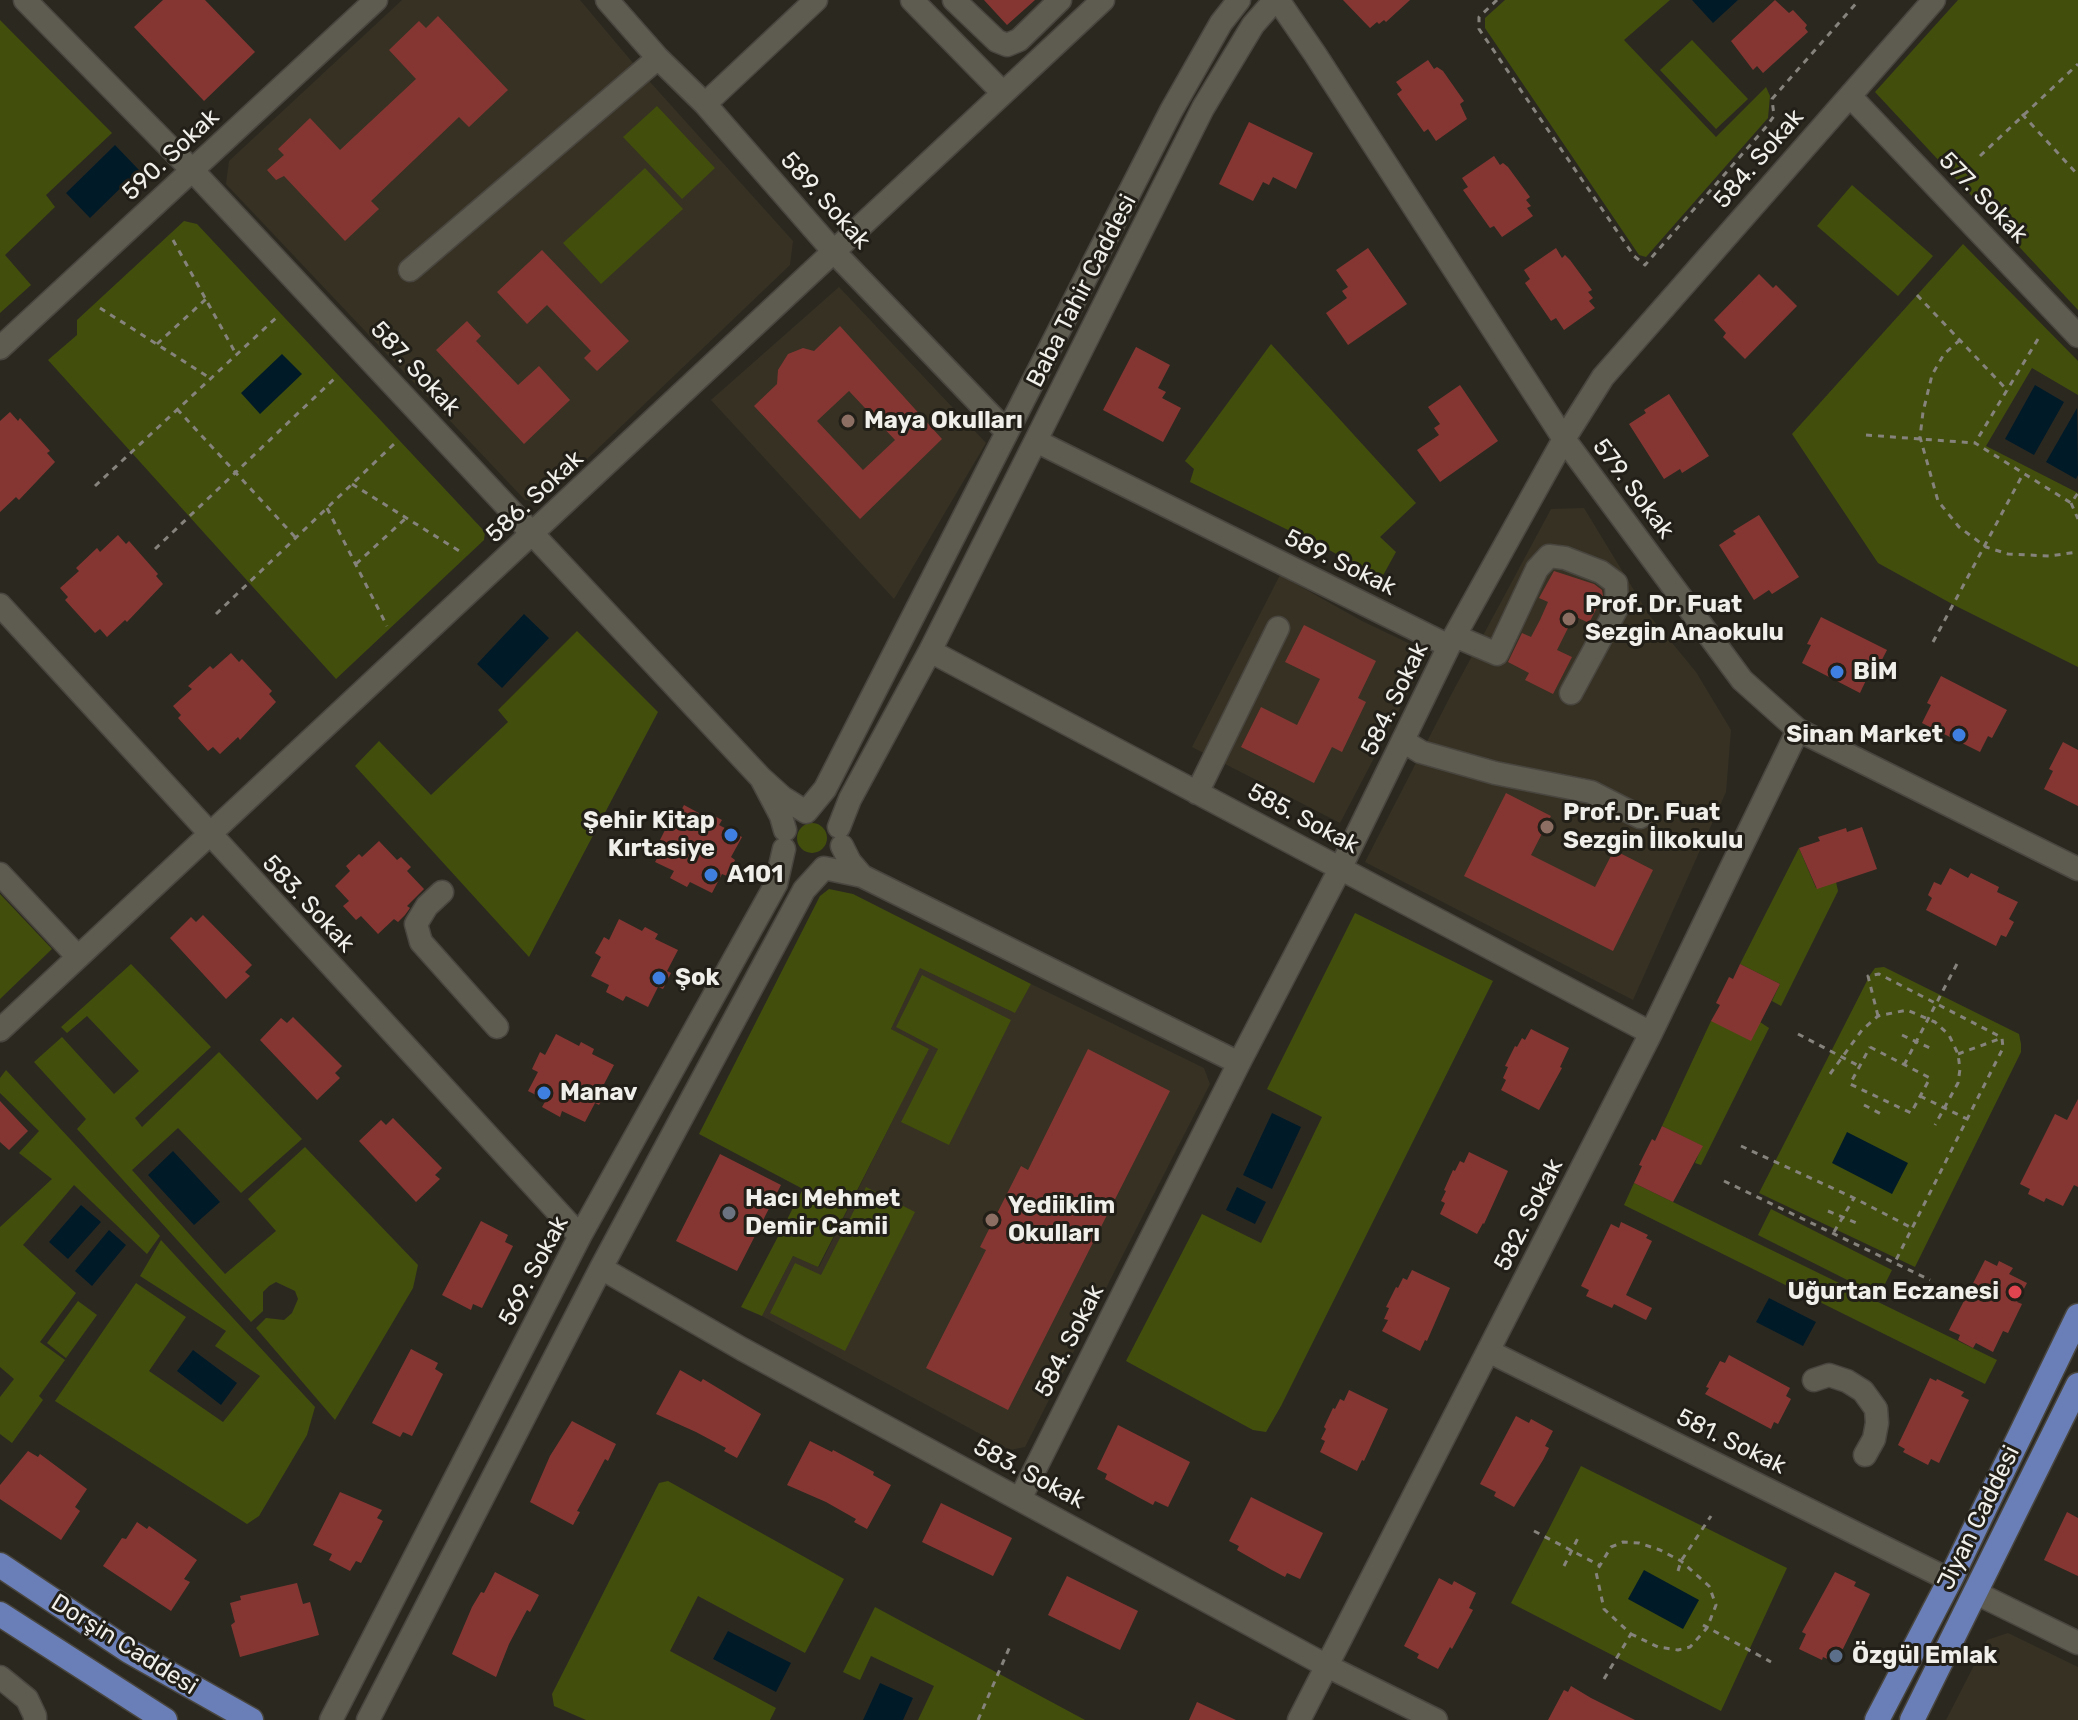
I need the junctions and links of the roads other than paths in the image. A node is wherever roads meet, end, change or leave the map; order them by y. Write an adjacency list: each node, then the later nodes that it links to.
1 (25, 0): 16 (street, 587. Sokak)
2 (376, 0): 16 (street, 590. Sokak)
3 (607, 0): 12 (street, 589. Sokak)
4 (816, 0): 15 (street)
5 (912, 0): 13 (street)
6 (954, 0): 7 (street)
7 (1060, 0)
8 (1103, 0): 13 (street, 586. Sokak)
9 (1239, 0): 21 (street, Baba Tahir Caddesi)
10 (1276, 0): 22 (street, 579. Sokak); 23 (street, Baba Tahir Caddesi)
11 (1934, 0): 14 (street, 584. Sokak)
12 (658, 58): 15 (street, 589. Sokak); 18 (street)
13 (1003, 93): 17 (street, 586. Sokak)
14 (1850, 96): 19 (street, 577. Sokak); 22 (street, 584. Sokak)
15 (705, 104): 17 (street, 589. Sokak)
16 (193, 171): 20 (street, 590. Sokak); 24 (street, 587. Sokak)
17 (835, 253): 21 (street, 589. Sokak); 24 (street, 586. Sokak)
18 (410, 270)
19 (2078, 336)
20 (0, 348)
21 (1007, 432): 34 (street, Baba Tahir Caddesi)
22 (1564, 439): 27 (street, 584. Sokak); 30 (street, 579. Sokak)
23 (1036, 441): 27 (street, 589. Sokak); 28 (street, Baba Tahir Caddesi)
24 (535, 534): 32 (street, 587. Sokak); 36 (street, 586. Sokak)
25 (0, 605): 36 (street, 583. Sokak)
26 (1278, 628): 33 (street)
27 (1452, 641): 29 (street, 589. Sokak); 31 (street, 584. Sokak)
28 (930, 651): 33 (street, 585. Sokak); 37 (street, Baba Tahir Caddesi)
29 (1571, 693)
30 (1798, 730): 41 (street, 579. Sokak); 48 (street, 582. Sokak)
31 (1403, 741): 35 (street); 40 (street, 584. Sokak)
32 (761, 778): 34 (street); 38 (street)
33 (1197, 793): 40 (street, 585. Sokak)
34 (806, 812): 37 (street); 38 (street)
35 (1640, 817)
36 (209, 834): 45 (street, 586. Sokak); 50 (street, 583. Sokak)
37 (840, 836): 39 (street); 43 (street)
38 (785, 839): 39 (street); 50 (street, 569. Sokak)
39 (824, 868): 43 (street); 51 (street)
40 (1340, 869): 48 (street, 585. Sokak); 49 (street, 584. Sokak)
41 (2078, 869)
42 (0, 874): 45 (street)
43 (862, 876): 49 (street)
44 (442, 892): 46 (street)
45 (78, 957): 47 (street, 586. Sokak)
46 (497, 1027)
47 (0, 1030)
48 (1651, 1033): 53 (street, 582. Sokak)
49 (1239, 1063): 57 (street, 584. Sokak)
50 (580, 1236): 68 (street, 569. Sokak)
51 (601, 1268): 57 (street, 583. Sokak); 69 (street)
52 (2078, 1316): 59 (main road, Jiyan Caddesi)
53 (1488, 1351): 59 (street, 581. Sokak); 63 (street, 582. Sokak)
54 (1814, 1380): 56 (street)
55 (2078, 1385): 60 (main road, Jiyan Caddesi)
56 (1865, 1455)
57 (1020, 1499): 63 (street, 583. Sokak)
58 (0, 1565): 67 (main road, Dorşin Caddesi)
59 (1950, 1580): 72 (main road, Jiyan Caddesi)
60 (1976, 1593): 62 (street); 73 (main road, Jiyan Caddesi)
61 (0, 1614): 66 (main road, Dorşin Caddesi)
62 (2078, 1643)
63 (1327, 1666): 70 (street, 582. Sokak); 71 (street, 583. Sokak)
64 (0, 1677): 65 (street)
65 (35, 1720)
66 (165, 1720)
67 (251, 1720)
68 (331, 1720)
69 (368, 1720)
70 (1299, 1720)
71 (1436, 1720)
72 (1877, 1720)
73 (1912, 1720)

